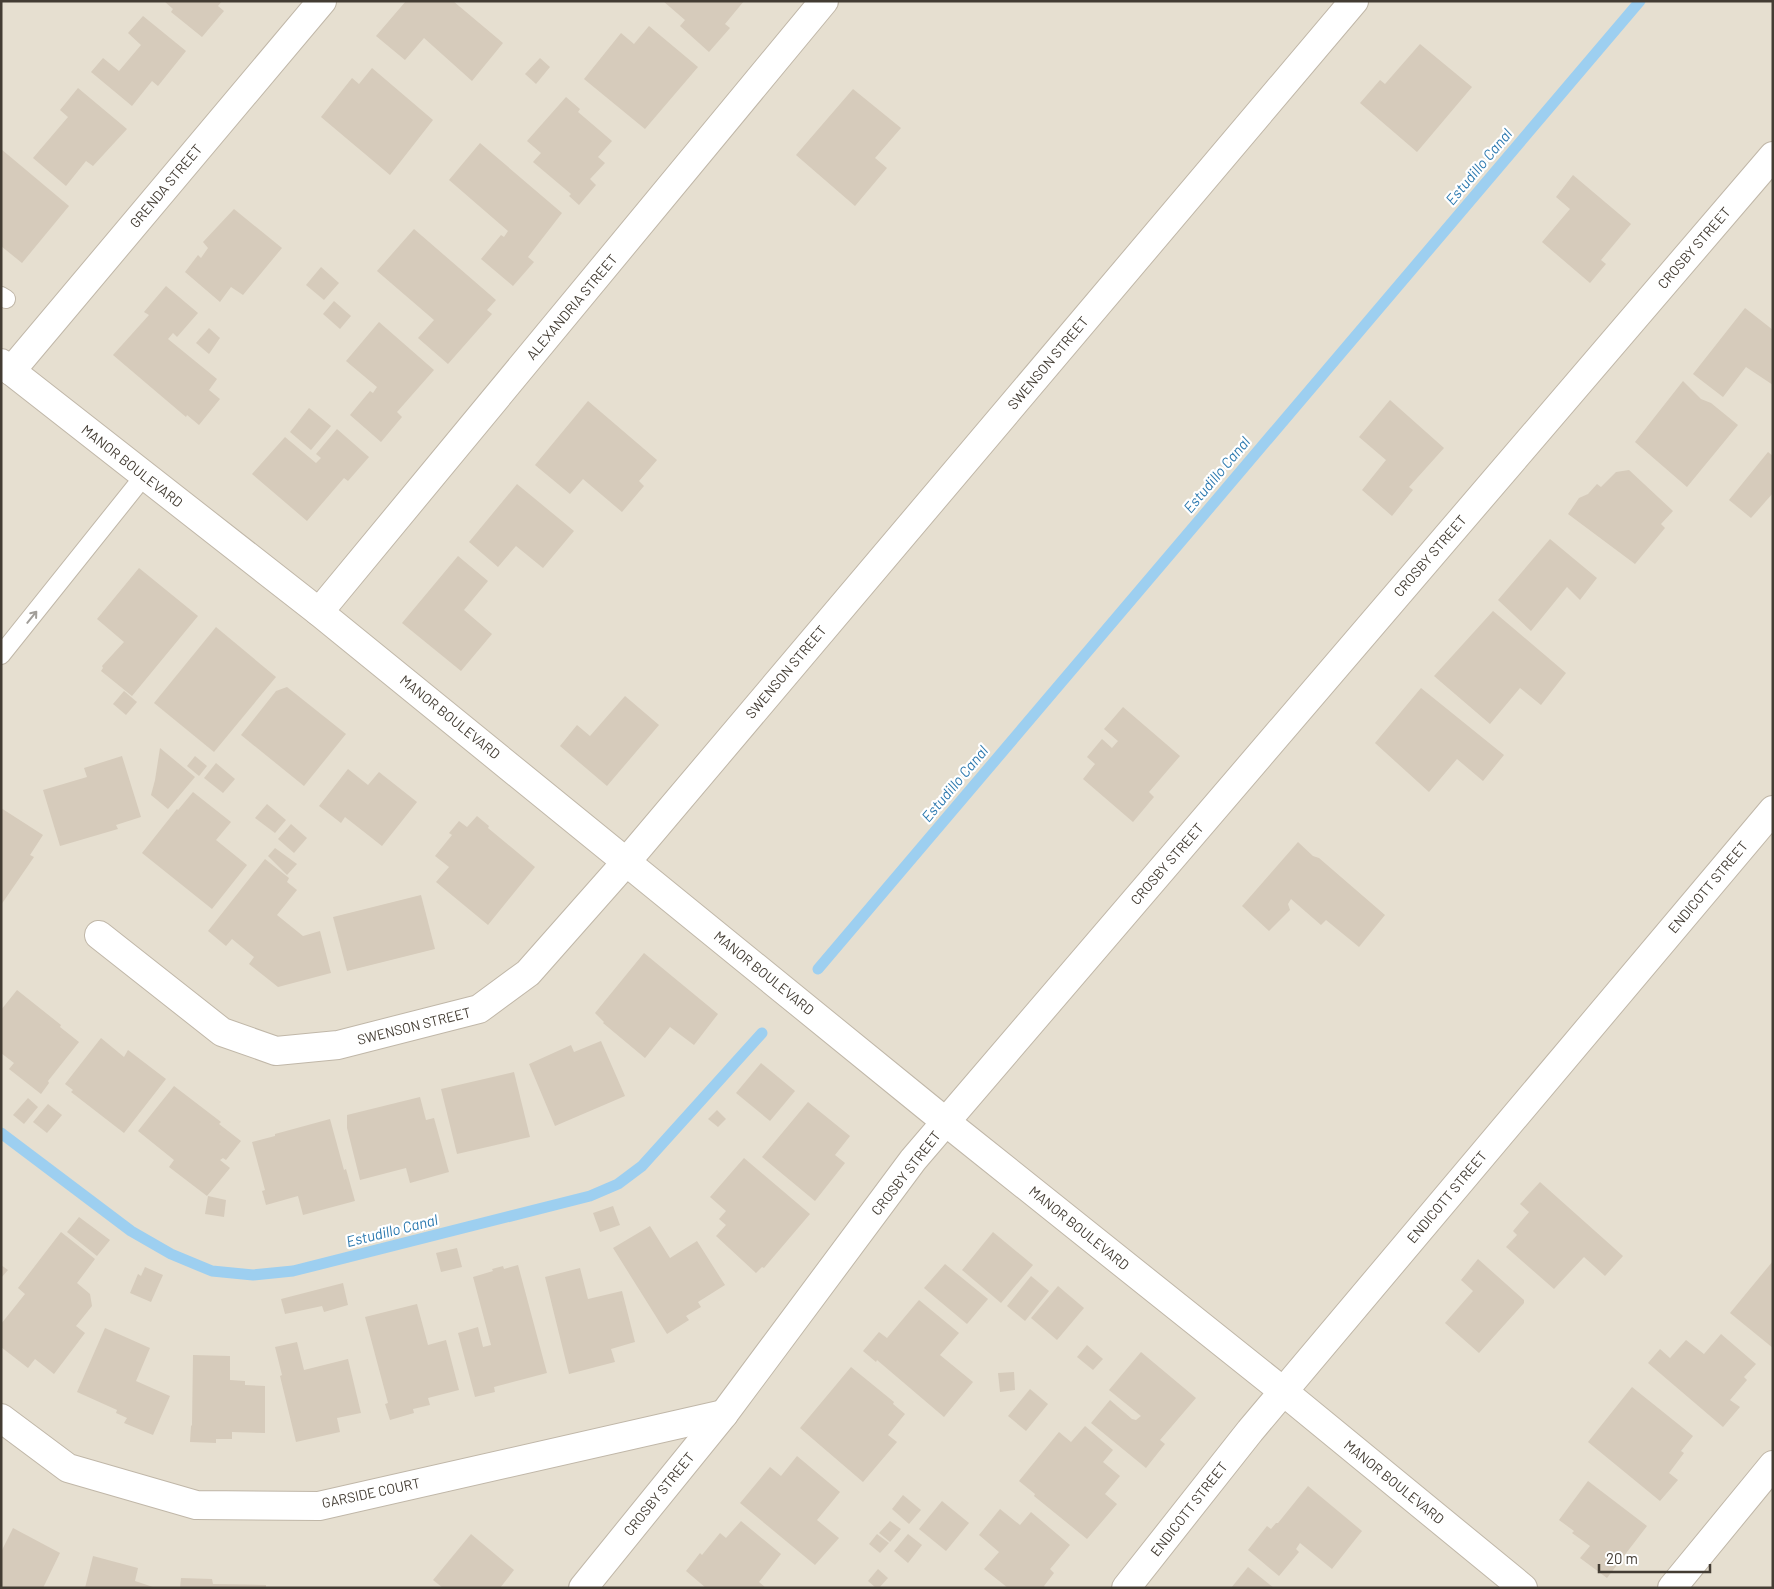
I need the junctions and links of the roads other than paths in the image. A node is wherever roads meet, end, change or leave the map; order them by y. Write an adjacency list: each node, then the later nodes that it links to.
1 (322, 1): 5 (street, GRENDA STREET)
2 (824, 1): 7 (street, ALEXANDRIA STREET)
3 (1354, 1): 10 (street, SWENSON STREET)
4 (1773, 156): 12 (street, CROSBY STREET)
5 (6, 367): 6 (street, MANOR BOULEVARD)
6 (144, 476): 7 (street, MANOR BOULEVARD); 8 (lane, one-way to 6)
7 (319, 612): 10 (street, MANOR BOULEVARD)
8 (1, 655)
9 (1773, 810): 13 (street, ENDICOTT STREET)
10 (627, 861): 11 (street, SWENSON STREET); 12 (street, MANOR BOULEVARD)
11 (99, 935)
12 (946, 1122): 13 (street, MANOR BOULEVARD); 14 (street, CROSBY STREET)
13 (1284, 1392): 19 (street, ENDICOTT STREET); 20 (street, MANOR BOULEVARD)
14 (724, 1414): 15 (street, GARSIDE COURT); 18 (street, CROSBY STREET)
15 (1, 1418)
16 (1773, 1465): 17 (street)
17 (1680, 1585)
18 (583, 1588)
19 (1126, 1588)
20 (1523, 1588)

